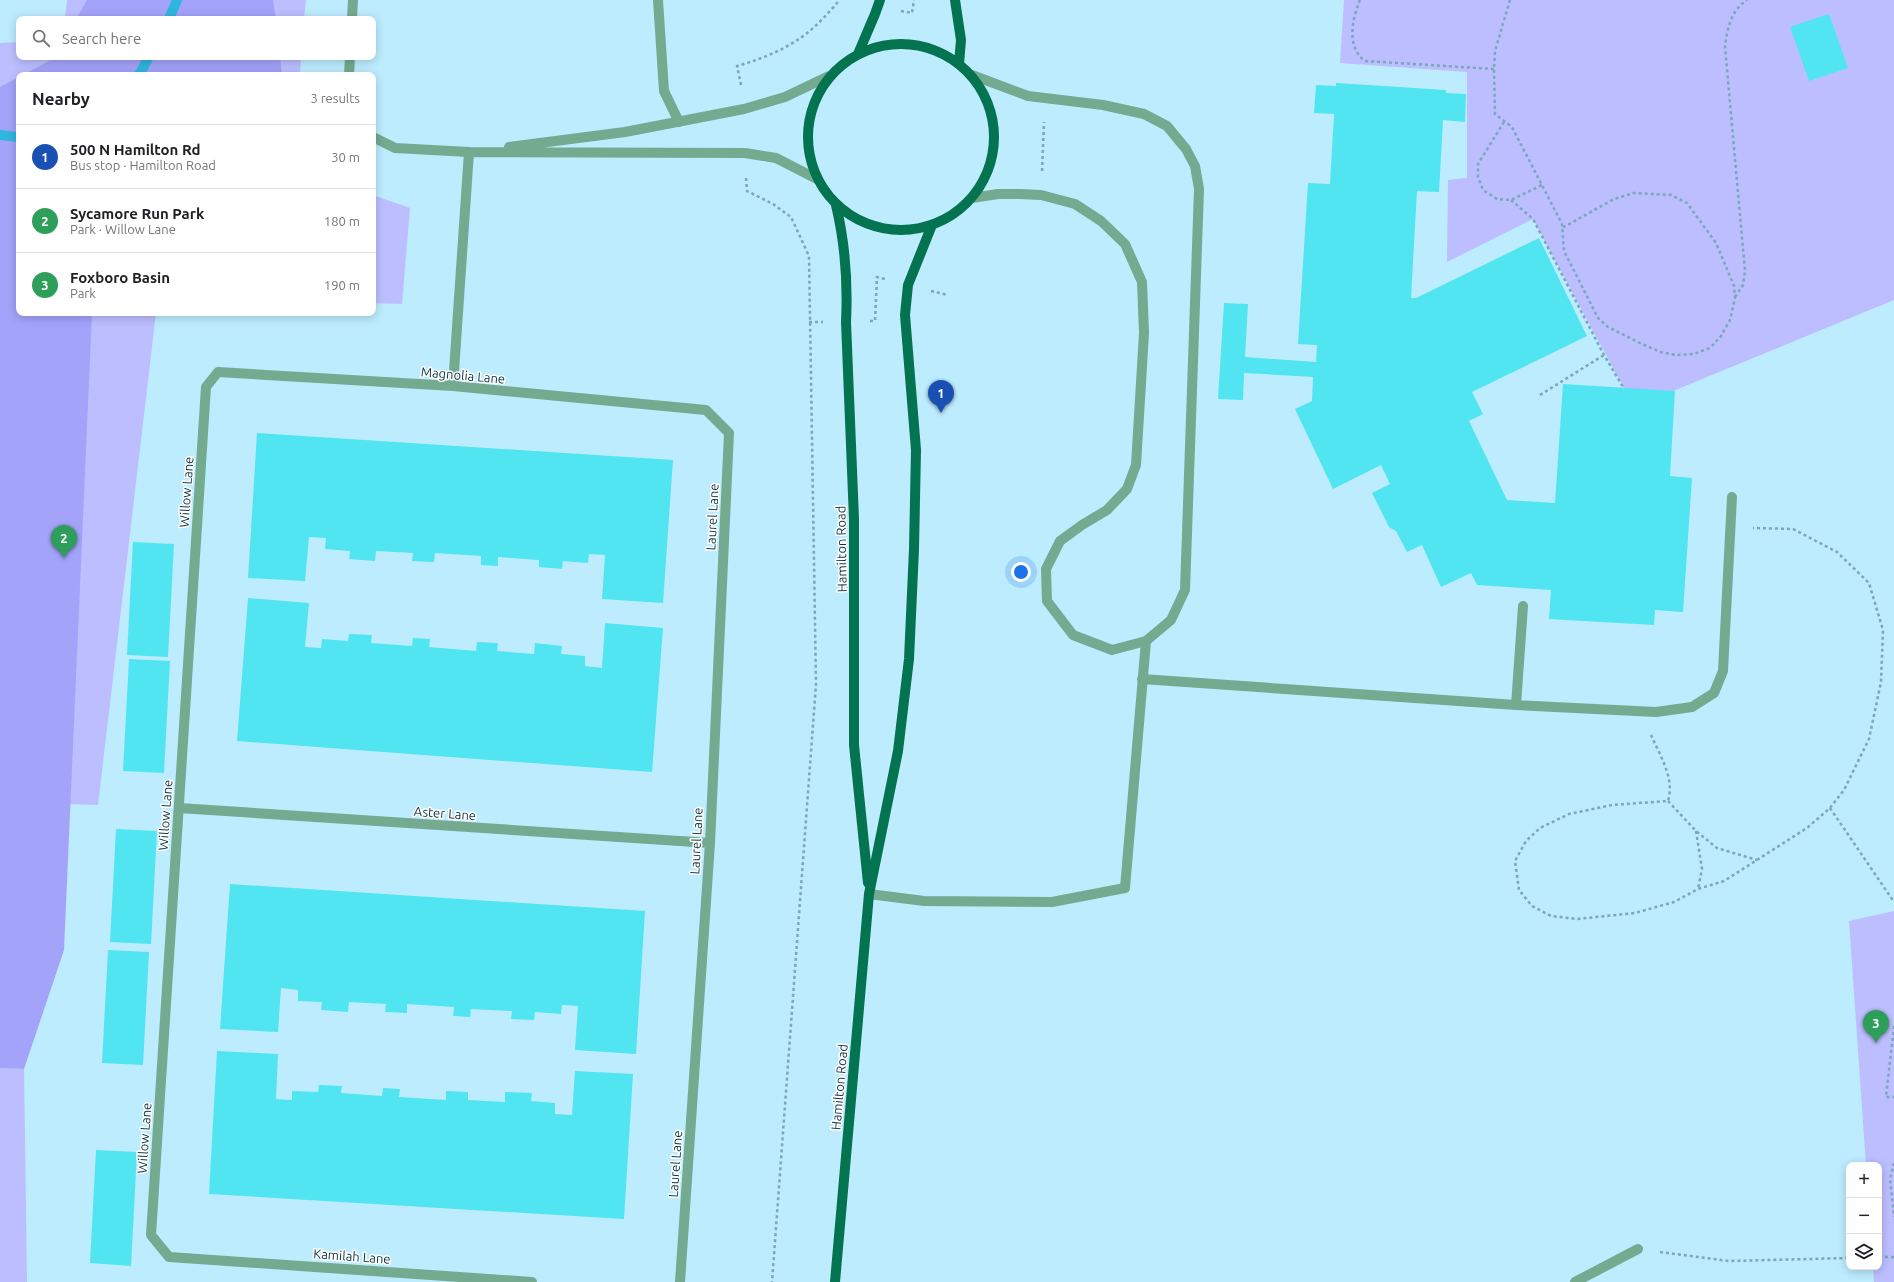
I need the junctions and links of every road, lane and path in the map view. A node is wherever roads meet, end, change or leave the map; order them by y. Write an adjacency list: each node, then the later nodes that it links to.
1 (353, 0): 11 (street)
2 (658, 0): 21 (street)
3 (839, 0): 19 (path)
4 (880, 0): 12 (main road)
5 (914, 0): 10 (path)
6 (955, 0): 14 (main road)
7 (1360, 0): 15 (path)
8 (1510, 0): 15 (path)
9 (1747, 0): 37 (path)
10 (901, 11)
11 (352, 16)
12 (858, 54): 14 (main road); 18 (main road)
13 (350, 60): 16 (street)
14 (959, 64): 17 (main road)
15 (1494, 69): 22 (path)
16 (349, 72)
17 (972, 75): 29 (main road); 50 (street)
18 (829, 76): 21 (street); 27 (main road)
19 (741, 86)
20 (1044, 118): 26 (path)
21 (679, 122): 24 (street)
22 (1504, 122): 28 (path); 30 (path)
23 (376, 138): 24 (street)
24 (468, 152): 27 (street); 43 (street)
25 (746, 171): 39 (path)
26 (1042, 174)
27 (817, 179): 31 (main road)
28 (1542, 185): 30 (path); 33 (path)
29 (972, 198): 32 (main road); 50 (street)
30 (1511, 200): 41 (path)
31 (836, 204): 32 (main road); 61 (main road, Hamilton Road)
32 (932, 225): 61 (main road, Hamilton Road)
33 (1562, 228): 37 (path); 37 (path)
34 (890, 280): 38 (path)
35 (933, 292): 36 (path)
36 (948, 295)
37 (1735, 298)
38 (864, 321)
39 (810, 322): 40 (path); 74 (path)
40 (824, 322)
41 (1604, 355): 44 (path); 45 (path)
42 (218, 372): 43 (street, Magnolia Lane); 55 (street, Willow Lane)
43 (453, 386): 46 (street, Magnolia Lane)
44 (1623, 387)
45 (1540, 395)
46 (706, 410): 58 (street, Laurel Lane)
47 (1732, 497): 48 (street)
48 (1731, 528): 53 (street); 56 (path)
49 (1523, 606): 52 (street)
50 (1146, 641): 51 (street)
51 (1142, 679): 52 (street); 61 (street)
52 (1516, 705): 53 (street)
53 (1640, 711): 54 (path)
54 (1668, 801): 57 (path); 60 (path)
55 (179, 808): 58 (street, Aster Lane); 68 (street, Willow Lane)
56 (1830, 808): 59 (path); 62 (path)
57 (1696, 831): 59 (path); 60 (path)
58 (710, 843): 73 (street, Laurel Lane)
59 (1758, 860): 60 (path)
60 (1698, 889)
61 (869, 894): 75 (main road, Hamilton Road)
62 (1894, 902)
63 (1894, 1026): 64 (path)
64 (1894, 1097)
65 (1894, 1163): 66 (path)
66 (1894, 1218)
67 (1638, 1249): 71 (path); 76 (street)
68 (169, 1257): 72 (street, Kamilah Lane)
69 (1882, 1257): 70 (path)
70 (1894, 1257)
71 (1846, 1258)
72 (532, 1282)
73 (680, 1282)
74 (772, 1282)
75 (835, 1282)
76 (1575, 1282)

